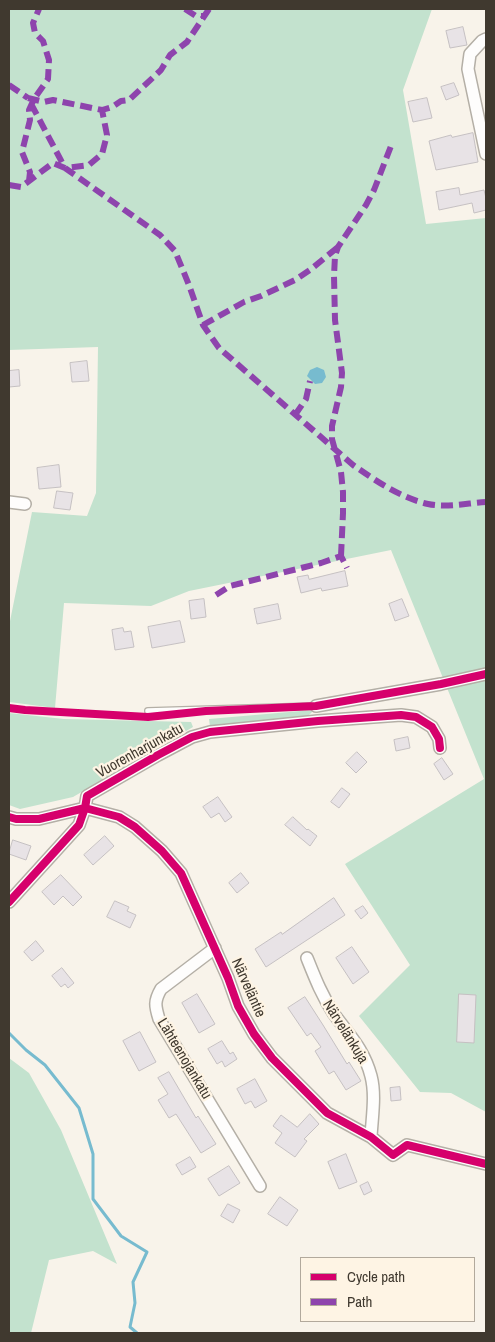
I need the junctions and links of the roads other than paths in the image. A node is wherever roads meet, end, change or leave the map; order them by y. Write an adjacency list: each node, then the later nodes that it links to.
1 (486, 39): 2 (street)
2 (486, 154)
3 (9, 502): 4 (street)
4 (25, 504)
5 (486, 674): 6 (street)
6 (316, 706): 7 (lane)
7 (148, 711)
8 (440, 748): 9 (street, Vuorenharjunkatu)
9 (85, 808): 10 (street, Närveläntie); 11 (street); 12 (street, Närveläntie)
10 (9, 817)
11 (9, 902)
12 (215, 948): 14 (street, Närveläntie); 16 (street, Lähteenojankatu)
13 (307, 958): 14 (street, Närvelänkuja)
14 (371, 1137): 15 (street, Närveläntie)
15 (486, 1164)
16 (260, 1186)

